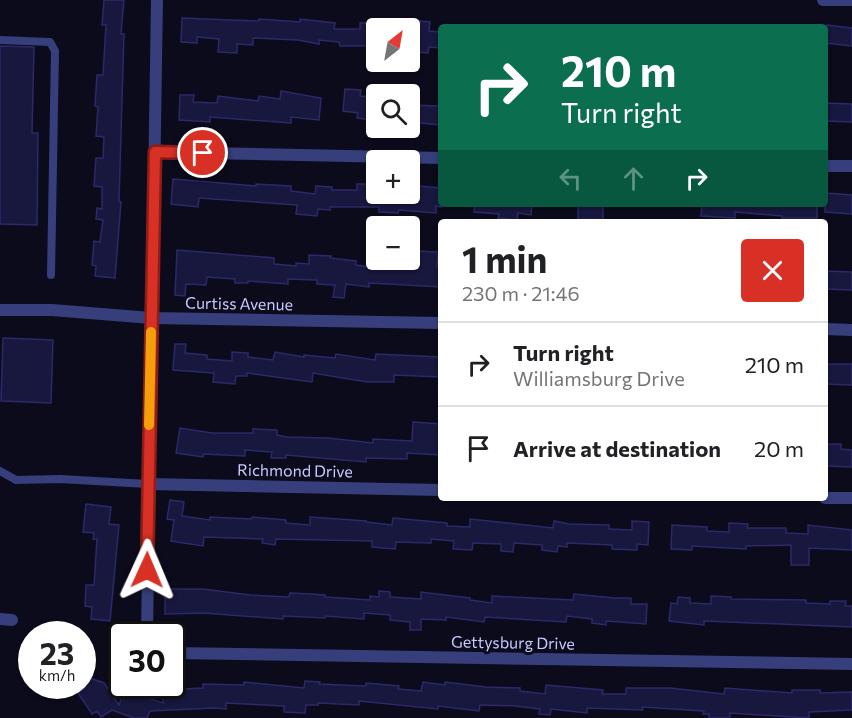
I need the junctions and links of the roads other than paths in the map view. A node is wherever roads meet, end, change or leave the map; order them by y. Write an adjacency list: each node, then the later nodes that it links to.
1 (157, 0): 5 (street)
2 (823, 0): 3 (street)
3 (852, 0)
4 (0, 40): 9 (lane)
5 (155, 152): 6 (street); 11 (street)
6 (438, 158)
7 (828, 166): 8 (street)
8 (852, 166)
9 (51, 275)
10 (0, 310): 11 (street, Curtiss Avenue)
11 (151, 318): 12 (street, Curtiss Avenue); 16 (street)
12 (438, 323)
13 (828, 329): 14 (street)
14 (852, 330)
15 (0, 471): 16 (lane)
16 (148, 484): 17 (street, Richmond Drive); 20 (street)
17 (438, 490)
18 (828, 498): 19 (street)
19 (852, 498)
20 (147, 621)
21 (186, 653): 22 (street, Gettysburg Drive)
22 (852, 664)

